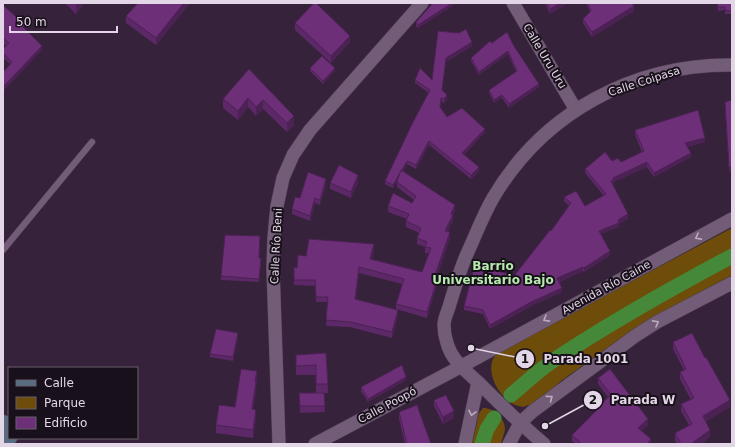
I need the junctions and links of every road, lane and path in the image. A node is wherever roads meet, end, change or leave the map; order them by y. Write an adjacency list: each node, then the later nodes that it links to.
1 (422, 3): 15 (street, Calle Río Beni)
2 (513, 3): 4 (street, Calle Uru Uru)
3 (732, 65): 4 (street, Calle Coipasa)
4 (576, 110): 10 (street, Calle Coipasa)
5 (92, 142): 7 (lane)
6 (732, 219): 9 (street, Avenida Río Caine, one-way to 9)
7 (3, 250)
8 (732, 283): 12 (street, one-way to 8)
9 (480, 355): 10 (street, Calle Poopó)
10 (460, 367): 11 (street); 16 (street, Calle Poopó)
11 (478, 382): 12 (street); 17 (street, one-way to 17)
12 (520, 423): 18 (street); 19 (street)
13 (3, 424): 14 (main road)
14 (8, 433)
15 (279, 444)
16 (315, 444)
17 (465, 444)
18 (509, 444)
19 (544, 444)

